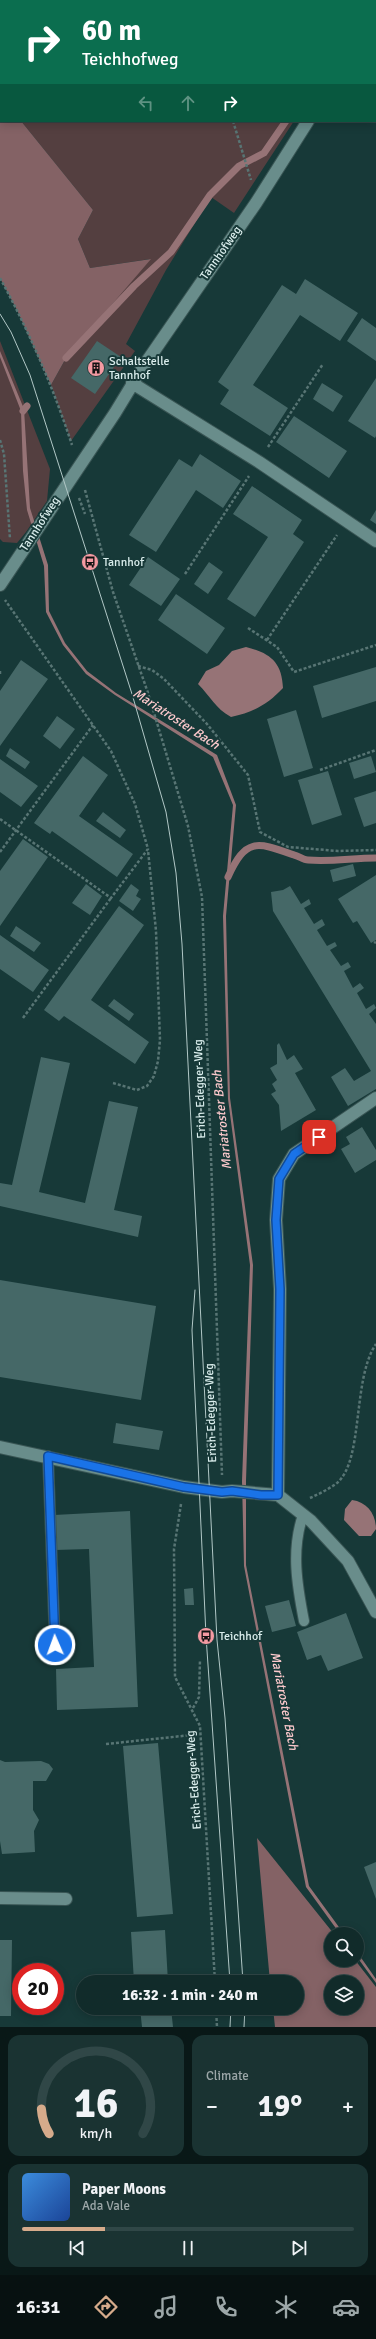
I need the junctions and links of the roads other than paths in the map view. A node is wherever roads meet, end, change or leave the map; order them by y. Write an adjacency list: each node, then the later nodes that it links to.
1 (307, 122): 2 (street, Tannhofweg)
2 (132, 383): 3 (street); 4 (street, Tannhofweg)
3 (376, 541)
4 (1, 590)
5 (376, 1098): 8 (street)
6 (0, 1448): 7 (street)
7 (48, 1456): 8 (street); 12 (lane)
8 (278, 1495): 9 (street)
9 (303, 1515): 10 (street); 11 (lane)
10 (376, 1612)
11 (304, 1621)
12 (55, 1645)
13 (0, 1898): 14 (street)
14 (66, 1900)

